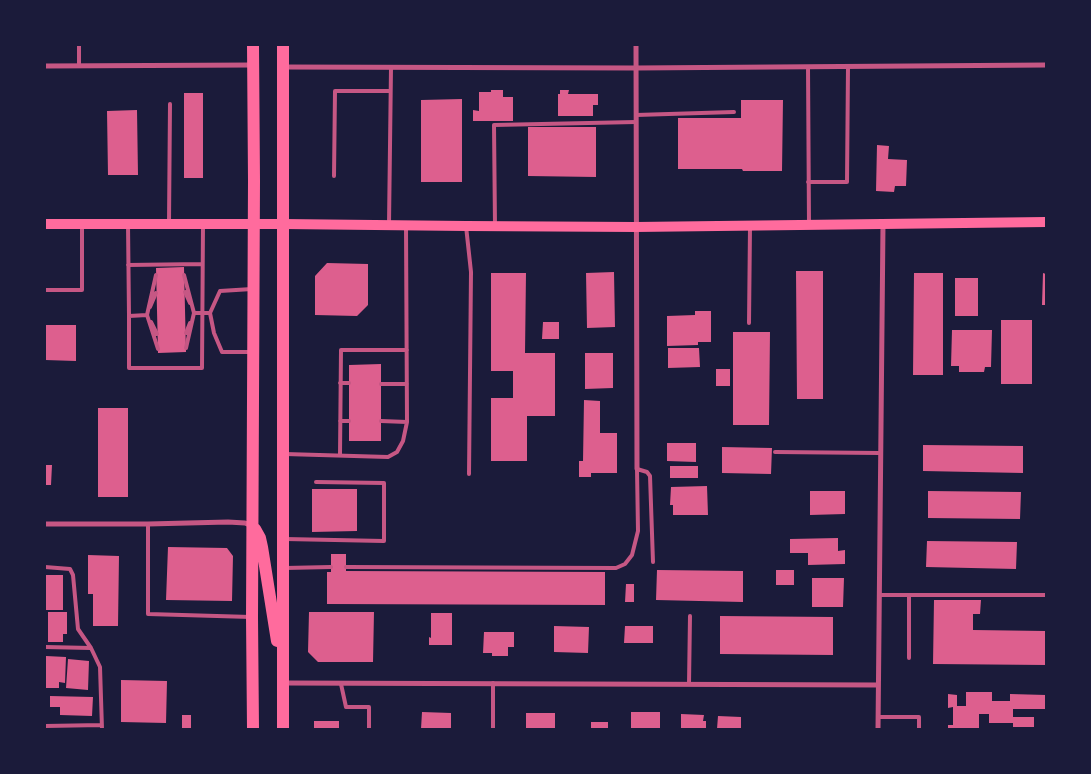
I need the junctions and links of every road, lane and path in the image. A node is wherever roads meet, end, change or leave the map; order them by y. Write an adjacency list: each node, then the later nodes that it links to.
1 (79, 45): 8 (lane)
2 (253, 45): 5 (main road)
3 (283, 45): 9 (main road)
4 (636, 45): 13 (street)
5 (253, 65): 8 (street); 28 (main road)
6 (1046, 65): 11 (street)
7 (45, 66): 8 (street)
8 (79, 66)
9 (283, 67): 12 (street); 29 (main road)
10 (808, 67): 11 (street); 13 (street); 20 (lane)
11 (848, 67): 20 (lane)
12 (391, 68): 13 (street); 14 (lane)
13 (636, 68): 17 (street)
14 (390, 91): 19 (lane); 30 (lane)
15 (170, 104): 26 (lane)
16 (734, 112): 17 (lane)
17 (636, 115): 18 (street)
18 (636, 122): 35 (lane); 36 (street)
19 (334, 176)
20 (808, 182): 31 (lane)
21 (1046, 222): 22 (main road)
22 (882, 223): 31 (main road); 66 (street)
23 (45, 224): 24 (main road)
24 (82, 224): 25 (main road); 42 (lane)
25 (128, 224): 26 (main road); 38 (lane)
26 (169, 224): 27 (main road)
27 (203, 224): 28 (main road); 37 (lane)
28 (253, 224): 29 (main road); 41 (main road)
29 (284, 224): 30 (main road); 67 (main road)
30 (389, 224): 32 (main road)
31 (809, 224): 33 (main road)
32 (406, 225): 34 (main road); 55 (lane)
33 (750, 225): 36 (main road); 50 (lane)
34 (466, 226): 35 (main road); 70 (lane)
35 (495, 226): 36 (main road)
36 (636, 226): 69 (street)
37 (202, 264): 38 (lane); 46 (lane)
38 (128, 265): 49 (lane)
39 (184, 274): 45 (lane)
40 (156, 275): 48 (lane)
41 (253, 289): 47 (lane); 56 (main road)
42 (45, 290)
43 (185, 292): 45 (lane)
44 (156, 293): 48 (lane)
45 (194, 313): 46 (lane); 51 (lane); 53 (lane)
46 (202, 313): 47 (lane); 49 (lane)
47 (210, 314): 56 (lane)
48 (147, 315): 49 (lane); 52 (lane); 54 (lane)
49 (129, 316)
50 (749, 323)
51 (186, 333)
52 (157, 334)
53 (186, 348)
54 (158, 349)
55 (406, 350): 57 (lane); 60 (lane)
56 (253, 352): 74 (main road)
57 (340, 383): 58 (lane); 61 (lane)
58 (349, 383)
59 (381, 384): 60 (lane)
60 (407, 384): 64 (lane)
61 (340, 421): 62 (lane); 68 (lane)
62 (349, 421)
63 (381, 421): 64 (lane)
64 (407, 422): 68 (lane)
65 (775, 452): 66 (lane)
66 (880, 453): 81 (street)
67 (283, 454): 68 (lane); 75 (main road)
68 (340, 455)
69 (637, 469): 76 (lane); 79 (lane)
70 (469, 474)
71 (316, 482): 75 (lane)
72 (45, 524): 73 (street)
73 (148, 524): 74 (street); 84 (lane)
74 (253, 526): 84 (main road); 89 (main road)
75 (283, 539): 80 (main road)
76 (652, 562)
77 (45, 567): 87 (lane)
78 (331, 567): 80 (lane)
79 (346, 567)
80 (283, 568): 89 (main road)
81 (879, 595): 82 (lane); 93 (street)
82 (909, 595): 83 (lane); 88 (lane)
83 (1046, 595)
84 (252, 616): 97 (main road)
85 (690, 616): 92 (lane)
86 (45, 647): 87 (lane)
87 (91, 648): 96 (lane)
88 (909, 658)
89 (283, 683): 91 (street); 98 (main road)
90 (493, 683): 91 (street); 92 (street); 100 (lane)
91 (341, 684): 99 (lane)
92 (689, 684): 93 (street)
93 (878, 685): 94 (street)
94 (878, 717): 101 (street); 102 (lane)
95 (45, 726): 96 (lane)
96 (102, 727)
97 (253, 729)
98 (283, 729)
99 (369, 729)
100 (493, 729)
101 (878, 729)
102 (919, 729)

